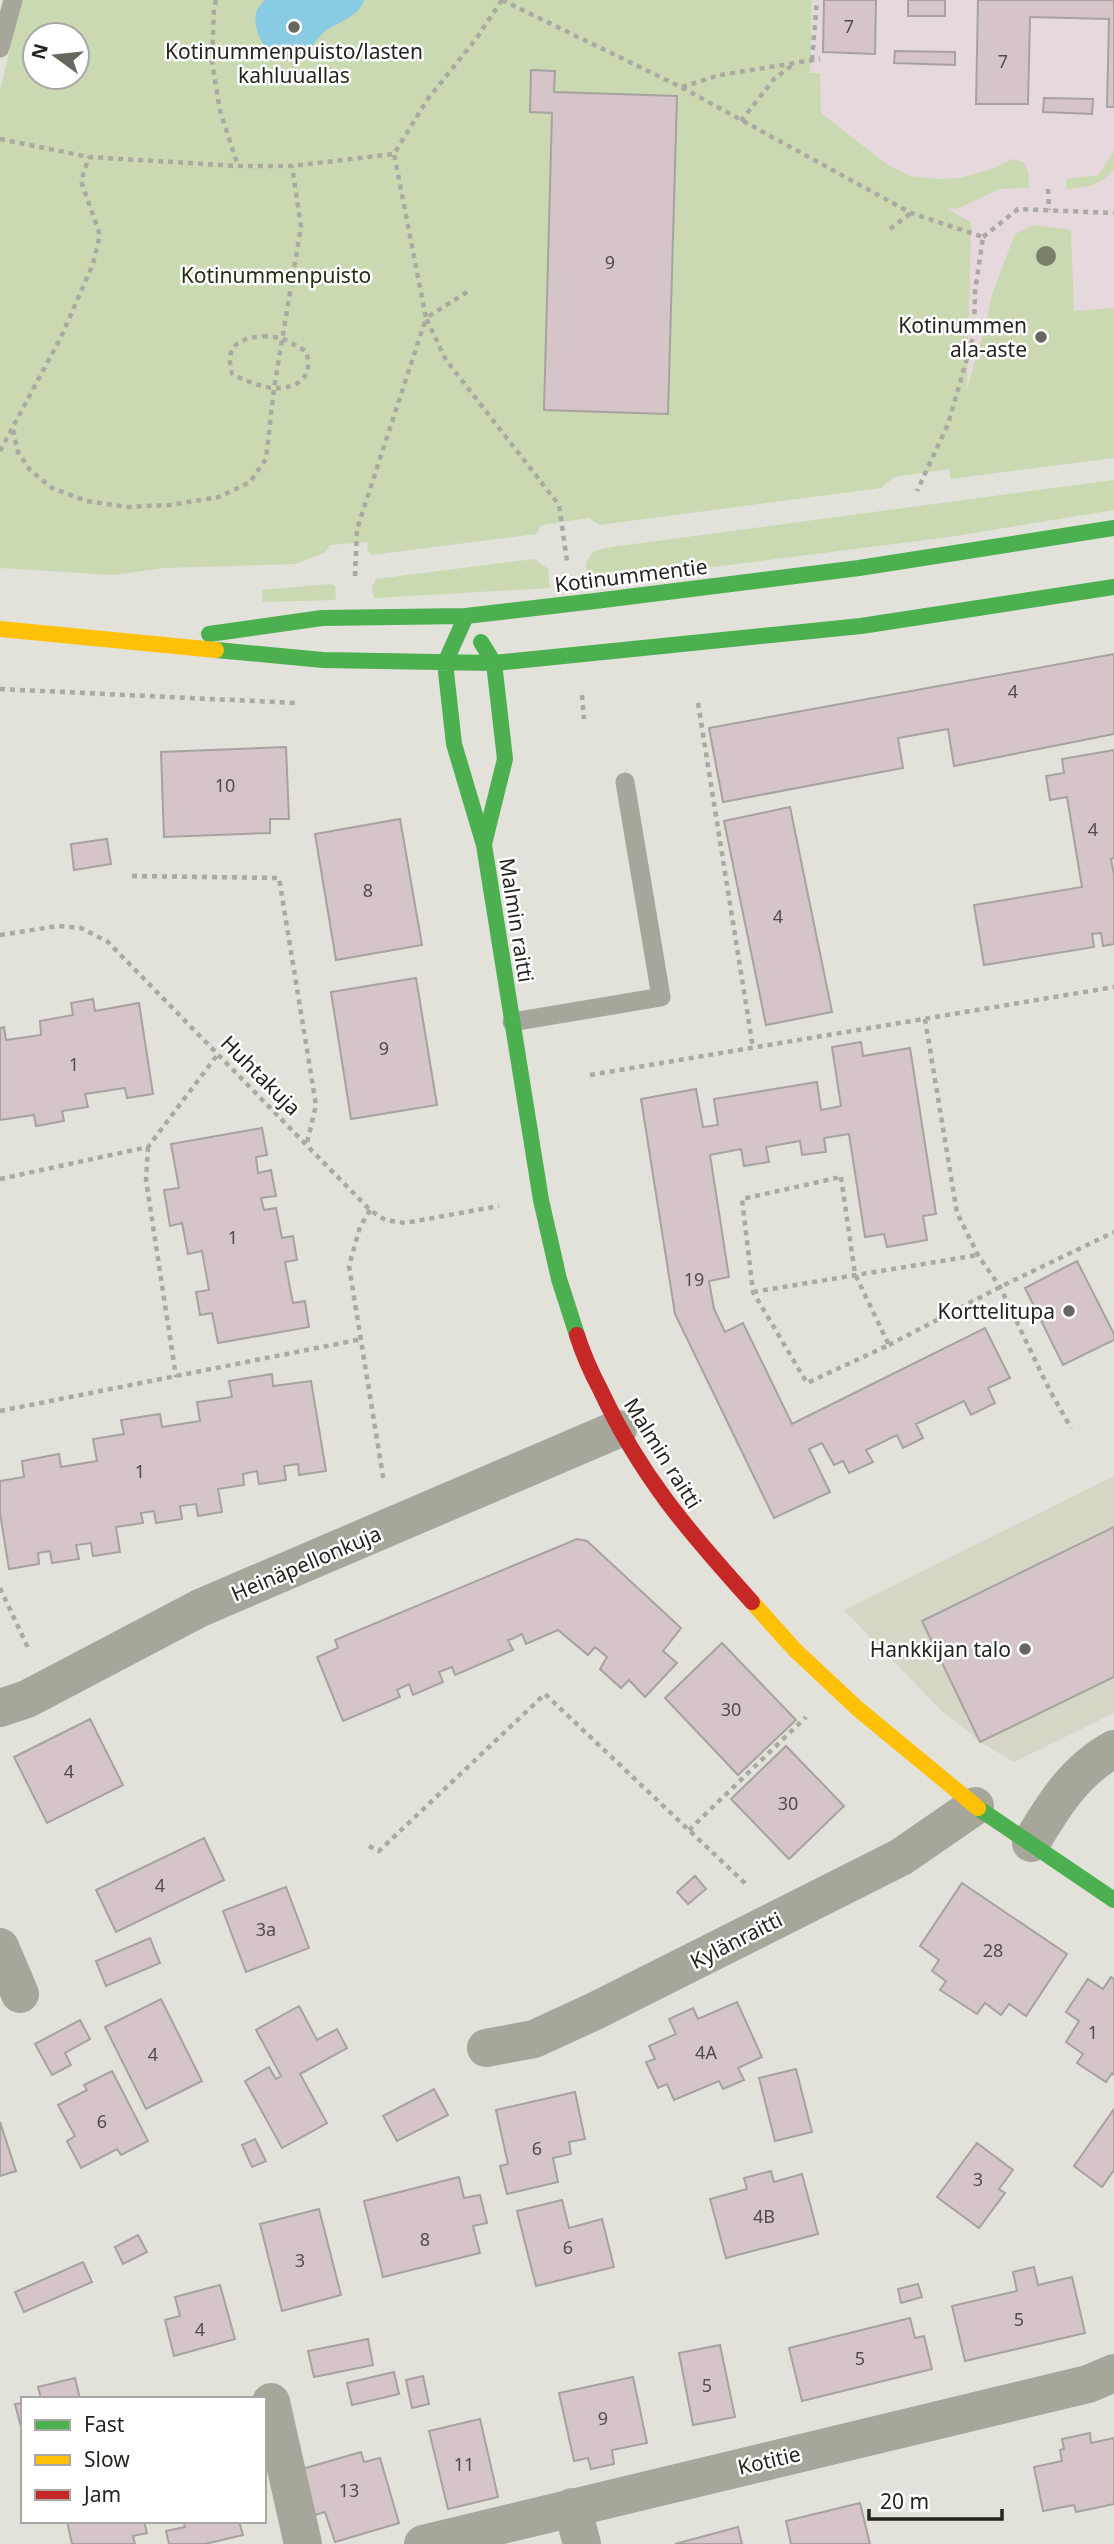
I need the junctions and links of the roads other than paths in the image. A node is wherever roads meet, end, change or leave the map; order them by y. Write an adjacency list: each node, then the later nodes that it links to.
1 (13, 0): 2 (lane)
2 (0, 48)
3 (1114, 528): 5 (main road, Kotinummentie)
4 (1114, 587): 9 (main road, Kotinummentie)
5 (466, 616): 7 (main road, Kotinummentie); 8 (main road); 9 (main road, Malmin raitti)
6 (0, 629): 7 (main road, Kotinummentie)
7 (152, 643): 8 (main road, Kotinummentie)
8 (445, 663): 9 (main road, Kotinummentie); 11 (main road, Malmin raitti)
9 (494, 663): 11 (main road, Malmin raitti)
10 (625, 782): 12 (lane)
11 (484, 845): 12 (main road, Malmin raitti)
12 (512, 1022): 13 (main road, Malmin raitti)
13 (618, 1429): 14 (street, Heinäpellonkuja); 16 (main road, Malmin raitti)
14 (0, 1708)
15 (1114, 1749): 17 (street)
16 (975, 1807): 17 (main road, Malmin raitti); 21 (street, Kylänraitti)
17 (1031, 1843): 18 (main road, Malmin raitti)
18 (1114, 1900)
19 (0, 1947): 20 (street)
20 (20, 1994)
21 (486, 2048)
22 (1114, 2372): 24 (street, Kotitie)
23 (271, 2402): 25 (street)
24 (572, 2507): 26 (street, Kotitie); 27 (street)
25 (303, 2544)
26 (423, 2544)
27 (582, 2544)

